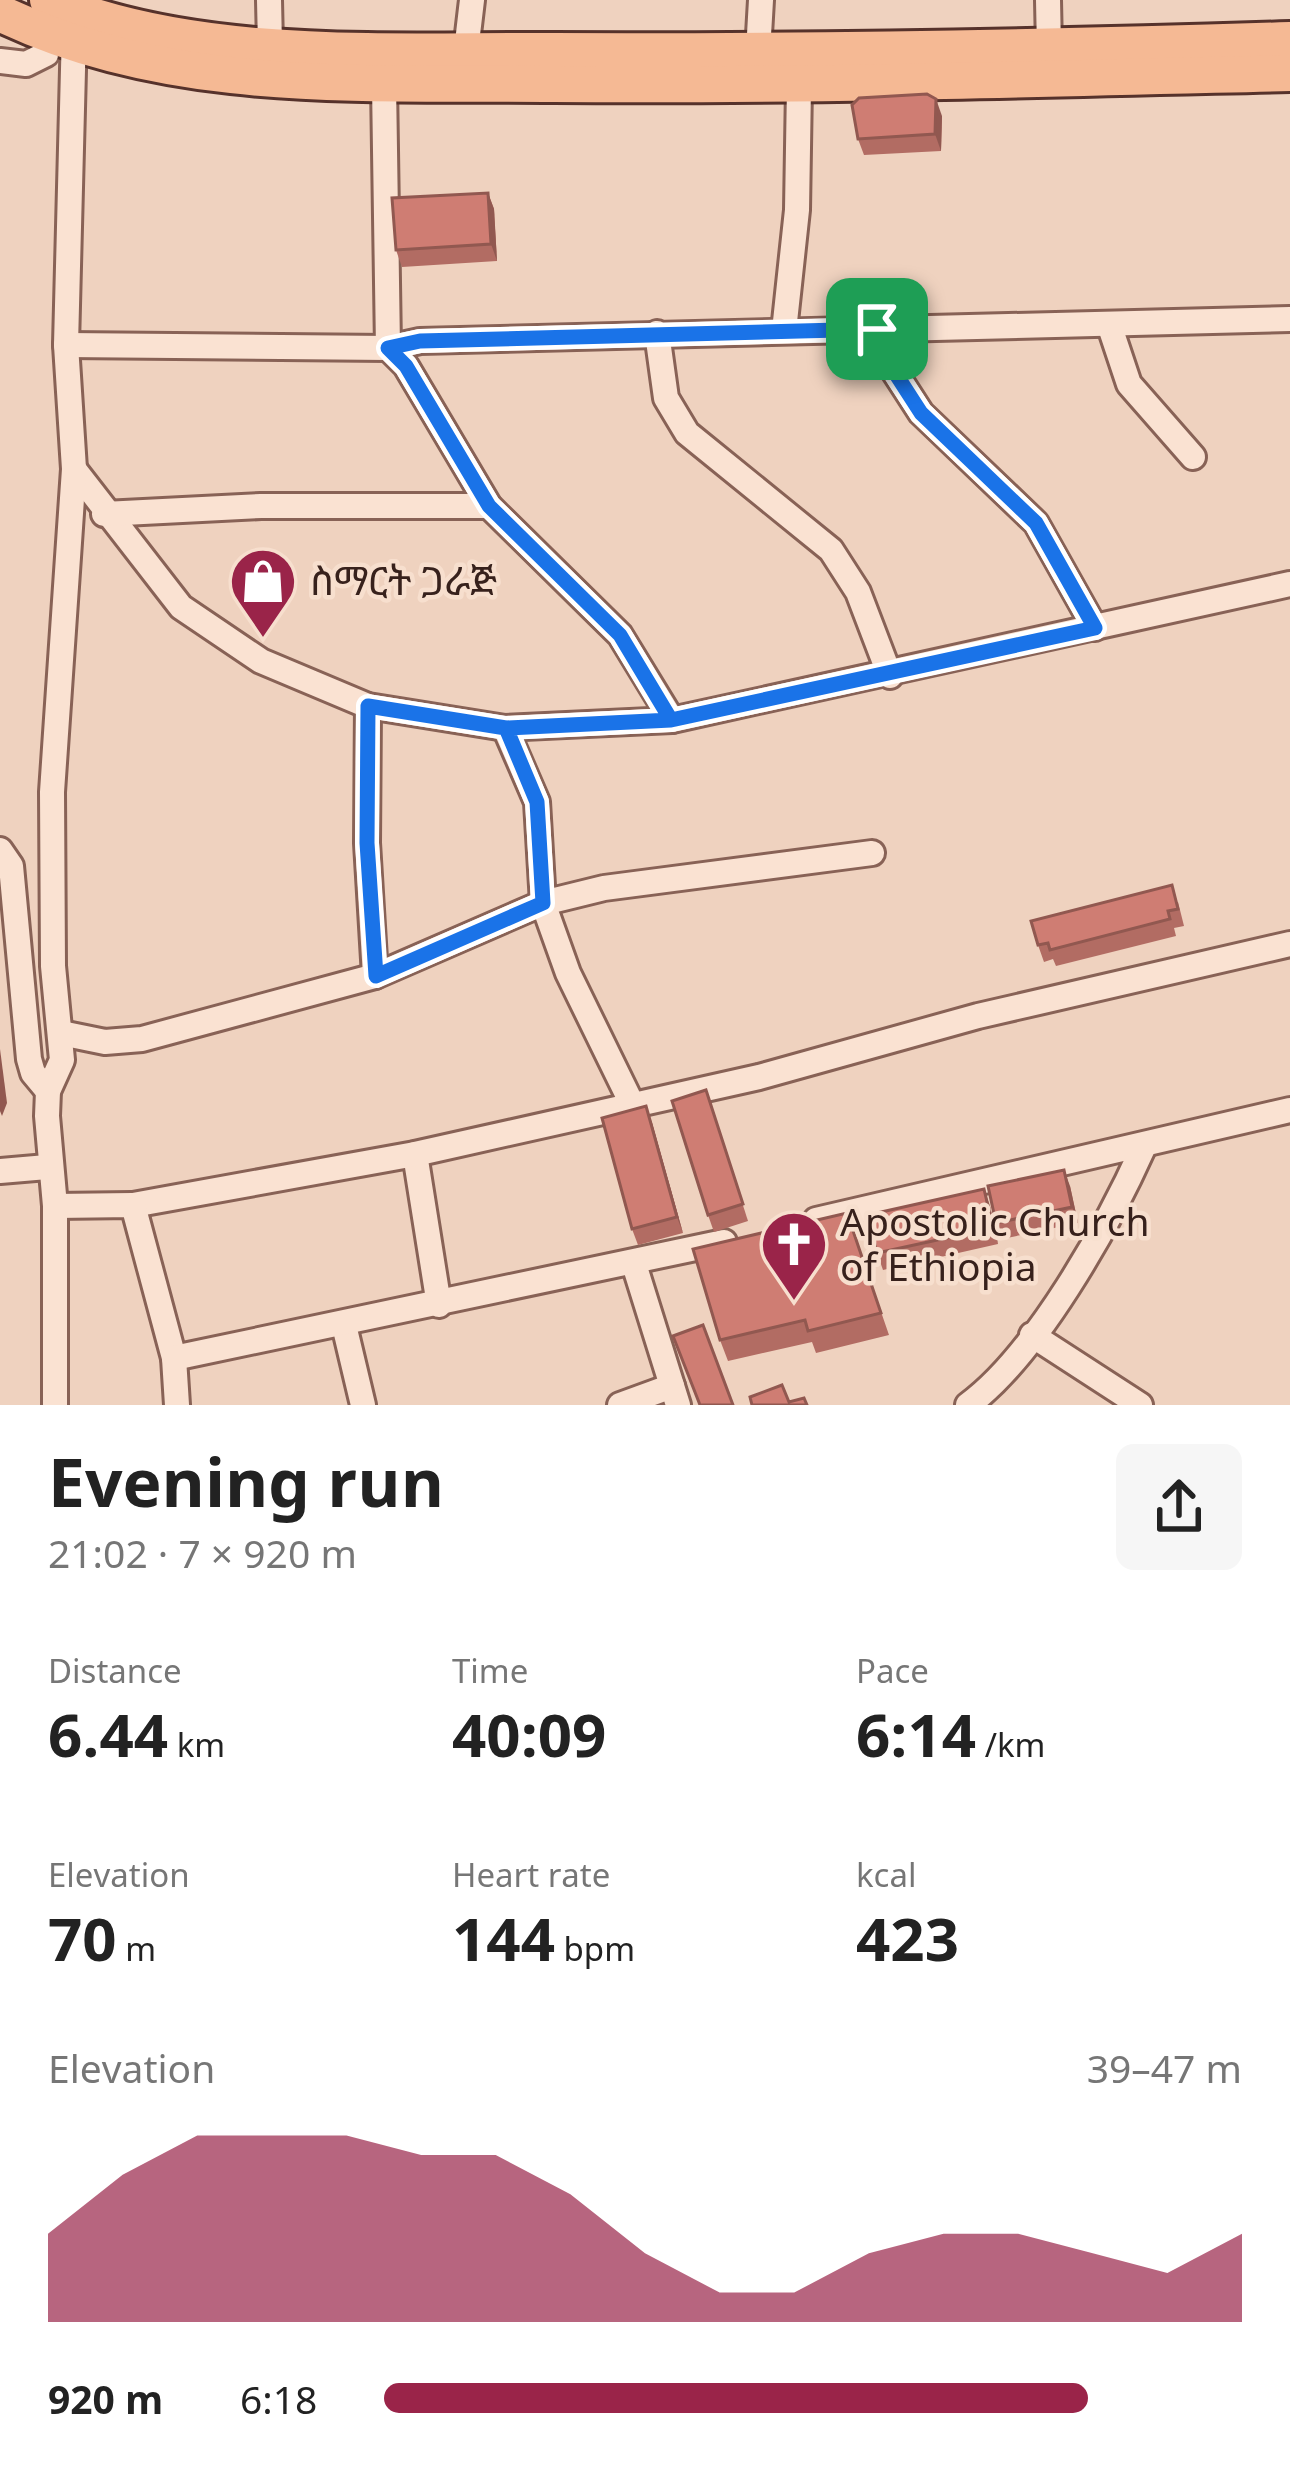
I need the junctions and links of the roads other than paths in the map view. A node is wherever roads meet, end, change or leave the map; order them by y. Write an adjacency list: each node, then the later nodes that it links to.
1 (269, 0): 8 (street)
2 (472, 0): 10 (street)
3 (761, 0): 11 (street)
4 (1048, 0): 9 (street)
5 (0, 13): 6 (main road)
6 (60, 22): 8 (main road); 12 (street); 14 (main road); 21 (street)
7 (1290, 40): 9 (main road)
8 (270, 45): 10 (main road)
9 (1049, 47): 11 (main road)
10 (466, 51): 11 (main road)
11 (758, 52)
12 (0, 61)
13 (1290, 73): 15 (main road)
14 (384, 84): 15 (main road); 22 (street)
15 (799, 86): 19 (street)
16 (1290, 319): 17 (street)
17 (1109, 324): 18 (street); 23 (street)
18 (877, 329): 19 (street); 28 (street)
19 (784, 331): 20 (street)
20 (657, 333): 22 (street); 29 (street)
21 (66, 345): 22 (street); 24 (street)
22 (388, 348): 25 (street)
23 (1193, 457)
24 (74, 469): 26 (street); 39 (street)
25 (489, 506): 26 (street); 31 (street)
26 (104, 514): 30 (street)
27 (1290, 586): 28 (street)
28 (1095, 628): 29 (street)
29 (890, 676): 31 (street)
30 (368, 706): 32 (street); 37 (street)
31 (671, 720): 32 (street)
32 (506, 728): 35 (street)
33 (0, 850): 38 (street)
34 (872, 853): 35 (street)
35 (543, 903): 37 (street); 41 (street)
36 (1290, 944): 41 (street)
37 (376, 976): 39 (street)
38 (12, 1029): 40 (street)
39 (61, 1033): 40 (street)
40 (48, 1091): 45 (street)
41 (632, 1104): 44 (street)
42 (1290, 1110): 43 (street)
43 (1143, 1148): 49 (street); 54 (street)
44 (416, 1154): 47 (street); 52 (street)
45 (47, 1167): 46 (street); 48 (street)
46 (0, 1171)
47 (133, 1204): 48 (street); 55 (street)
48 (55, 1206): 57 (street)
49 (786, 1227)
50 (743, 1238): 51 (street)
51 (634, 1264): 52 (street); 56 (street)
52 (439, 1305): 53 (street)
53 (344, 1325): 55 (street); 59 (street)
54 (1032, 1335): 61 (street); 62 (street)
55 (174, 1358): 58 (street)
56 (675, 1395): 60 (street)
57 (56, 1405)
58 (177, 1405)
59 (364, 1405)
60 (620, 1405)
61 (968, 1405)
62 (1140, 1405)

